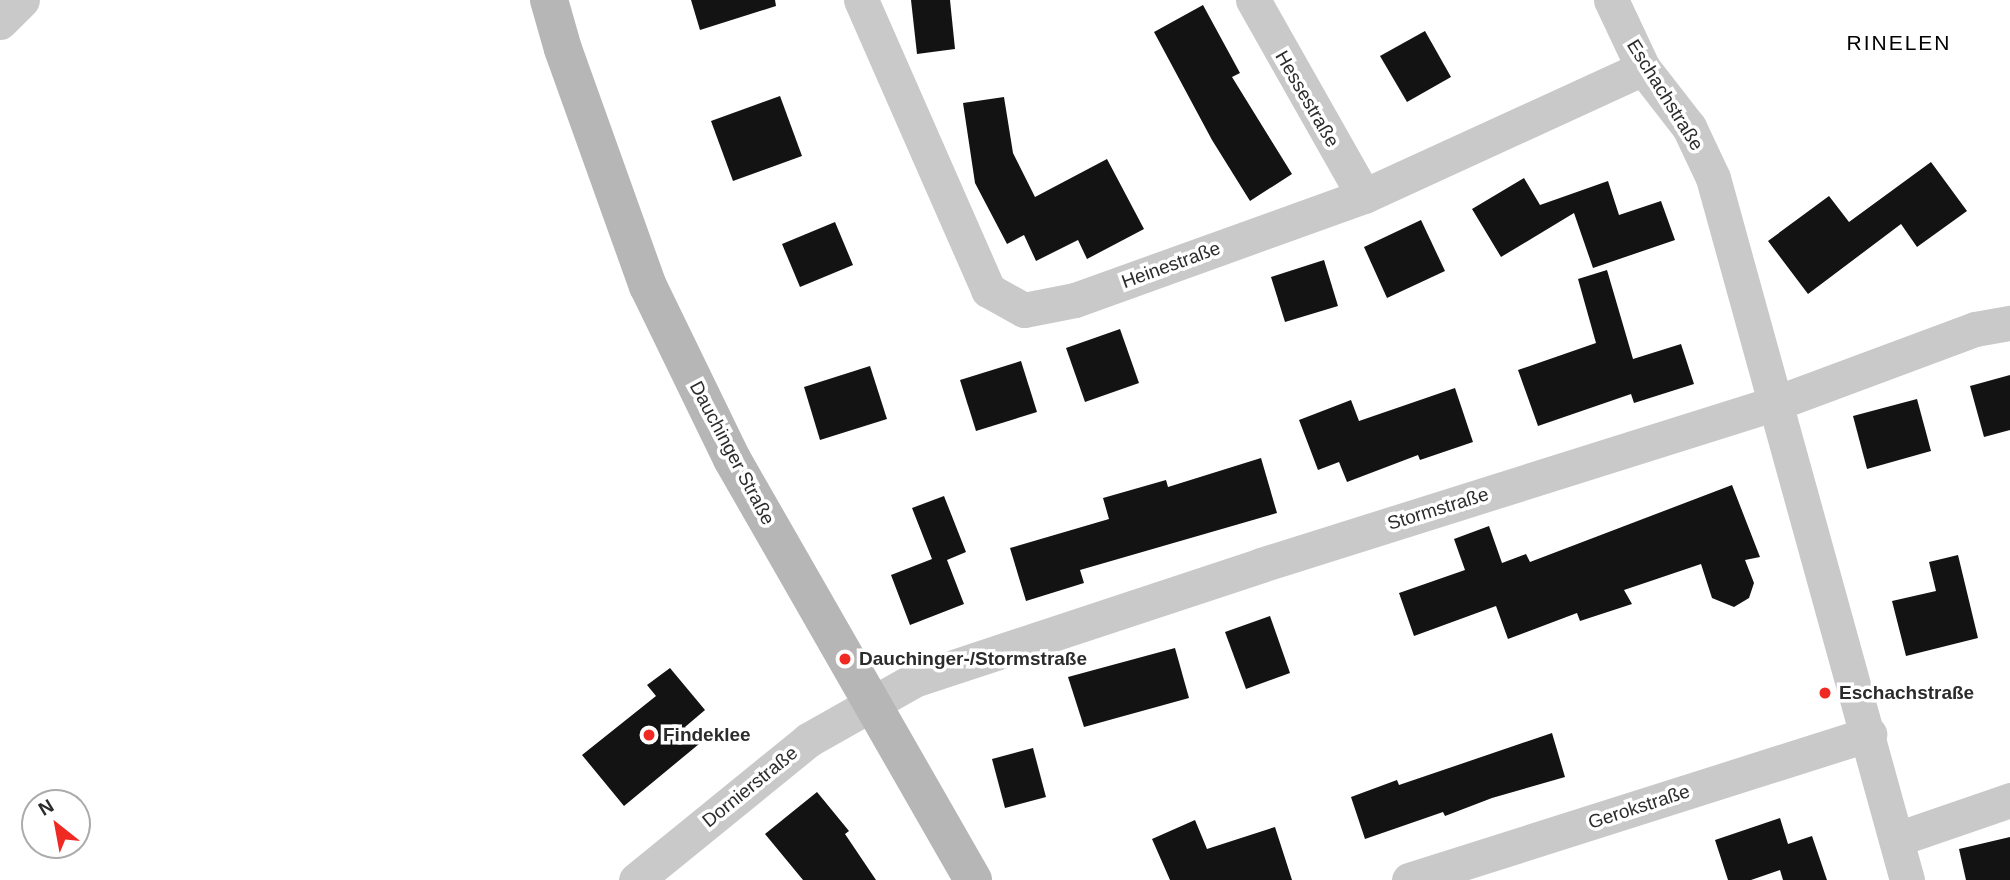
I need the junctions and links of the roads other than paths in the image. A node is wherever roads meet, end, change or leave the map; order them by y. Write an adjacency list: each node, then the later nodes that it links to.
1 (22, 0): 6 (street)
2 (549, 0): 11 (main road, Dauchinger Straße)
3 (861, 0): 8 (street, Heinestraße)
4 (1253, 0): 8 (street, Hessestraße)
5 (1611, 0): 7 (street, Eschachstraße)
6 (0, 22)
7 (1643, 68): 8 (street, Heinestraße); 10 (street, Eschachstraße)
8 (1364, 196)
9 (2010, 323): 10 (street, Stormstraße)
10 (1776, 403): 11 (street, Stormstraße); 12 (street, Eschachstraße)
11 (869, 703): 15 (street, Dornierstraße); 16 (main road, Dauchinger Straße)
12 (1869, 734): 14 (street, Eschachstraße); 17 (street, Gerokstraße)
13 (2010, 800): 14 (street)
14 (1897, 839): 18 (street, Eschachstraße)
15 (636, 880)
16 (973, 880)
17 (1409, 880)
18 (1907, 880)

